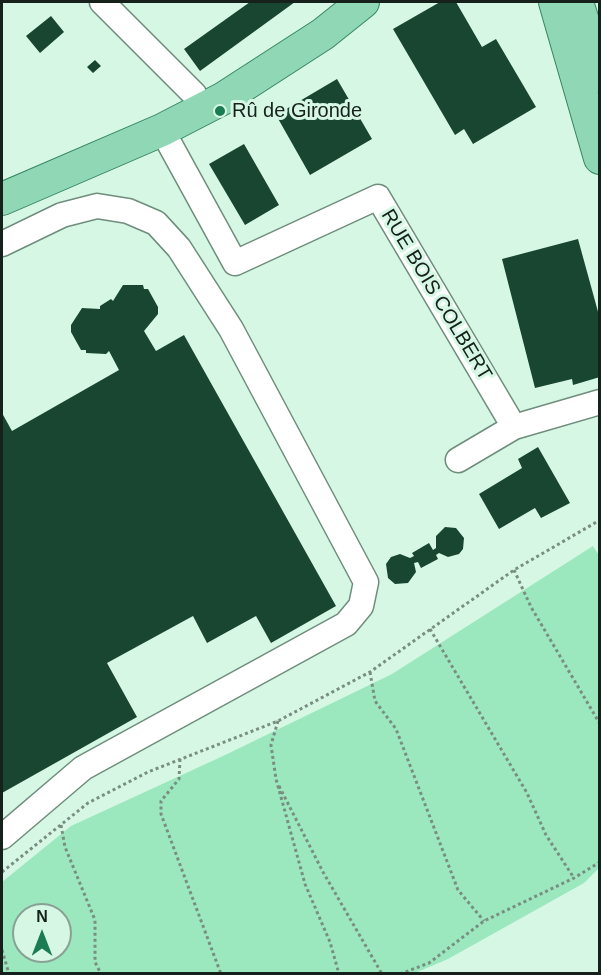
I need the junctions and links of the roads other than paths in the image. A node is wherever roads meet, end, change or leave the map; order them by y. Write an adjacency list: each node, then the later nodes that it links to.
1 (102, 2): 7 (street)
2 (335, 2): 7 (main road)
3 (363, 2): 8 (main road)
4 (555, 2): 9 (main road)
5 (577, 2): 6 (main road)
6 (600, 76)
7 (194, 94): 10 (main road)
8 (162, 130): 11 (main road); 14 (street, RUE BOIS COLBERT)
9 (600, 158)
10 (2, 180)
11 (2, 199)
12 (2, 244): 16 (street)
13 (600, 402): 14 (street)
14 (514, 427): 15 (street)
15 (458, 460)
16 (2, 837)

